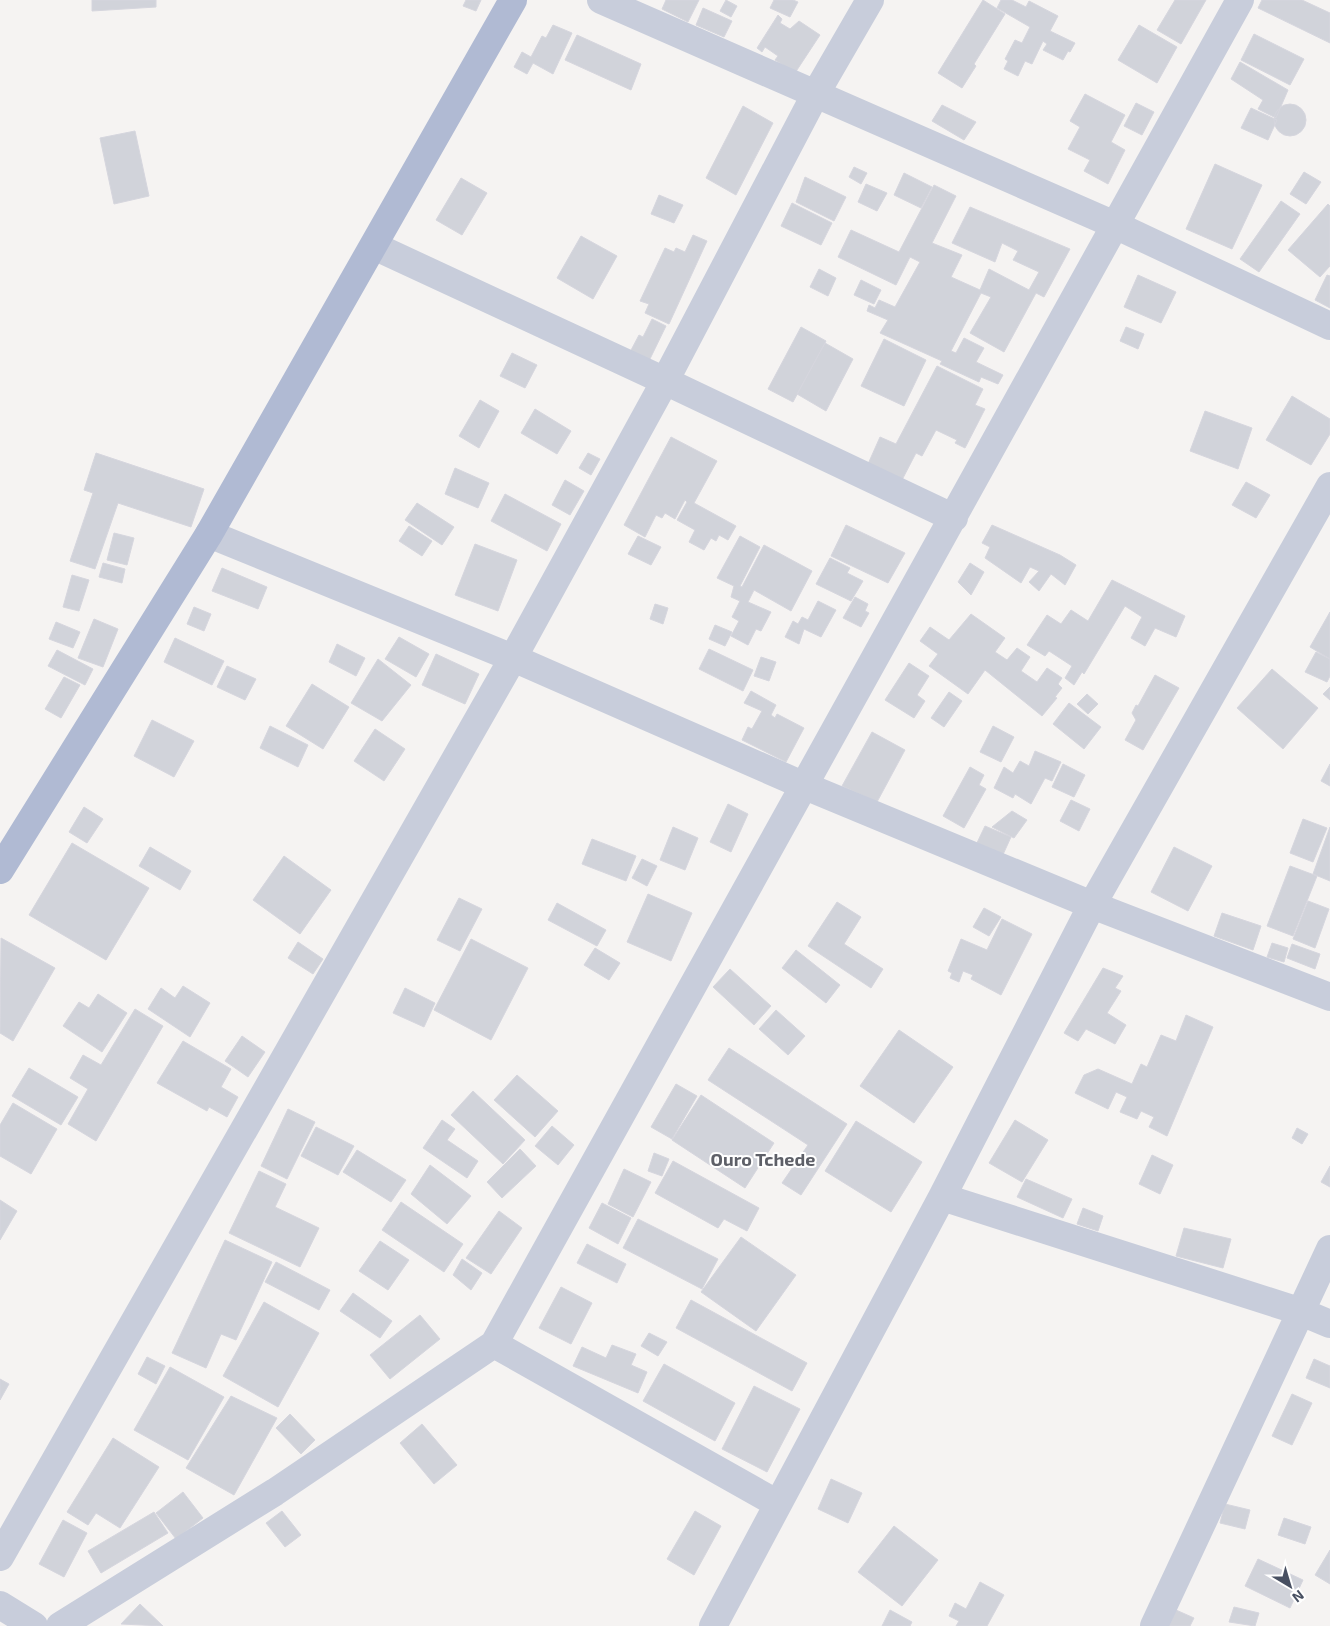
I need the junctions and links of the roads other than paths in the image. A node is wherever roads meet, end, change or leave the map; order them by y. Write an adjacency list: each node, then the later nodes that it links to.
1 (513, 0): 7 (main road)
2 (601, 0): 5 (street)
3 (870, 0): 5 (street)
4 (1240, 0): 6 (street)
5 (815, 95): 6 (street); 9 (street)
6 (1115, 225): 8 (street); 11 (street)
7 (374, 246): 9 (street); 12 (main road)
8 (1330, 326)
9 (666, 381): 11 (street); 13 (street)
10 (1330, 486): 16 (street)
11 (954, 518): 14 (street)
12 (209, 534): 13 (street); 15 (main road)
13 (513, 658): 14 (street); 24 (street)
14 (805, 786): 16 (street); 22 (street)
15 (0, 870)
16 (1092, 905): 17 (street); 18 (street)
17 (1330, 998)
18 (942, 1197): 20 (street); 23 (street)
19 (1330, 1249): 20 (street)
20 (1299, 1311): 21 (street); 29 (street)
21 (1330, 1324)
22 (494, 1344): 23 (street); 27 (street)
23 (778, 1504): 28 (street)
24 (0, 1557)
25 (0, 1605): 26 (street)
26 (34, 1626)
27 (60, 1626)
28 (714, 1626)
29 (1154, 1626)

